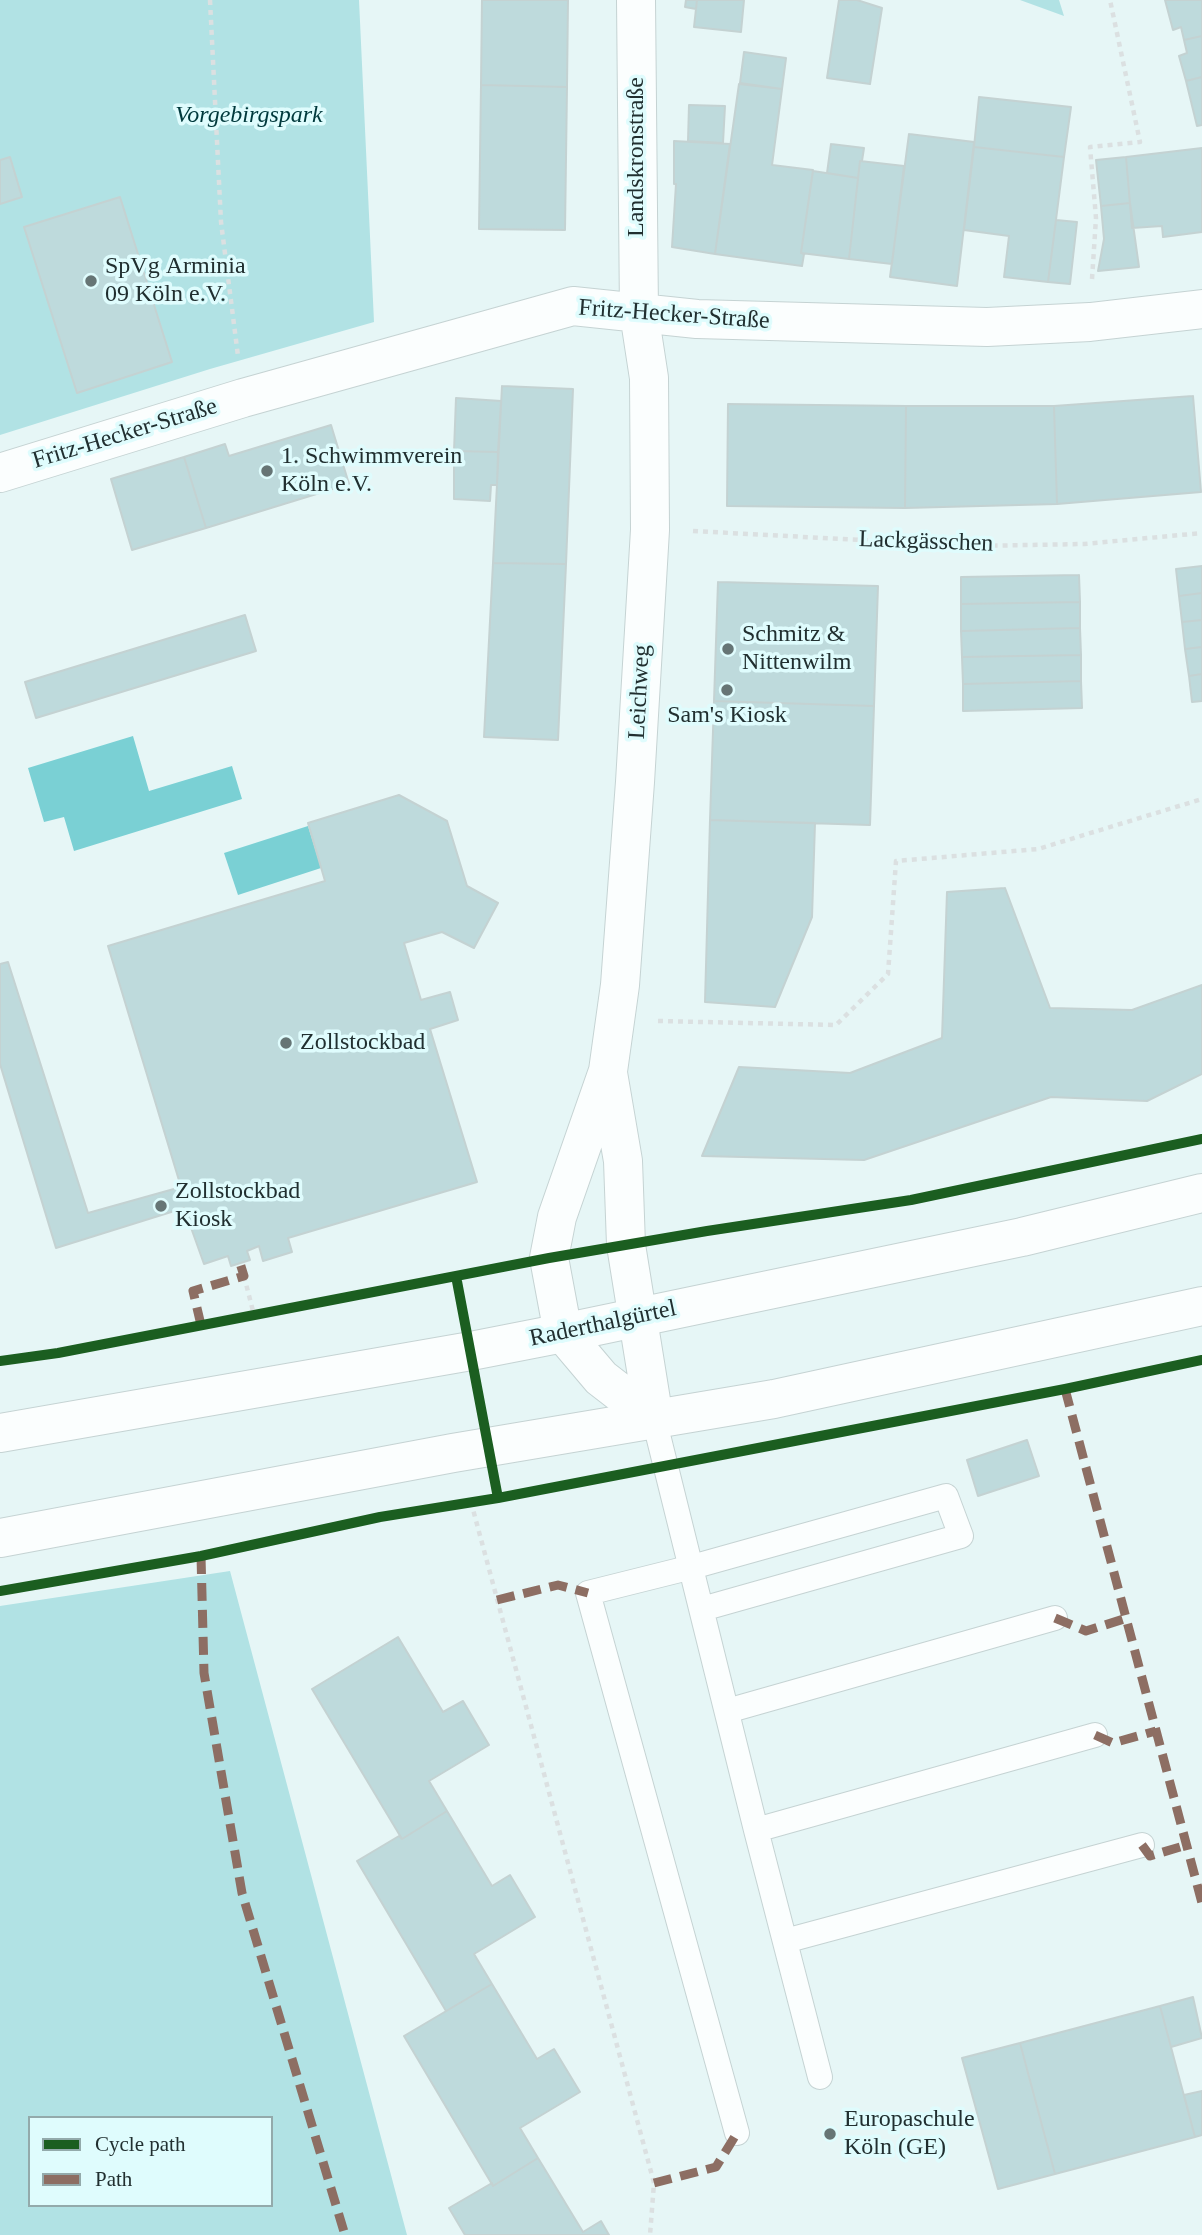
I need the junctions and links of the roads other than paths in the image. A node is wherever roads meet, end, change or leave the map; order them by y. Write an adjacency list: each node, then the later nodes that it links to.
1 (636, 0): 3 (street, Landskronstraße)
2 (1202, 309): 3 (street, Fritz-Hecker-Straße)
3 (639, 313): 4 (street, Fritz-Hecker-Straße); 5 (street, Leichweg)
4 (0, 473)
5 (608, 1071): 8 (street, Leichweg); 9 (street, Leichweg)
6 (1202, 1192): 8 (street, Raderthalgürtel)
7 (1202, 1306): 10 (street)
8 (637, 1317): 9 (street, Raderthalgürtel); 10 (street, Leichweg)
9 (563, 1333): 10 (street, Leichweg); 11 (street, Raderthalgürtel)
10 (654, 1419): 12 (street); 13 (lane)
11 (0, 1433)
12 (0, 1538)
13 (692, 1567): 14 (lane); 14 (lane); 22 (lane)
14 (702, 1609): 16 (lane)
15 (1055, 1618): 16 (lane)
16 (727, 1710): 18 (lane)
17 (1095, 1735): 18 (lane)
18 (756, 1830): 20 (lane)
19 (1142, 1845): 20 (lane)
20 (785, 1941): 21 (lane)
21 (820, 2077)
22 (737, 2133)

